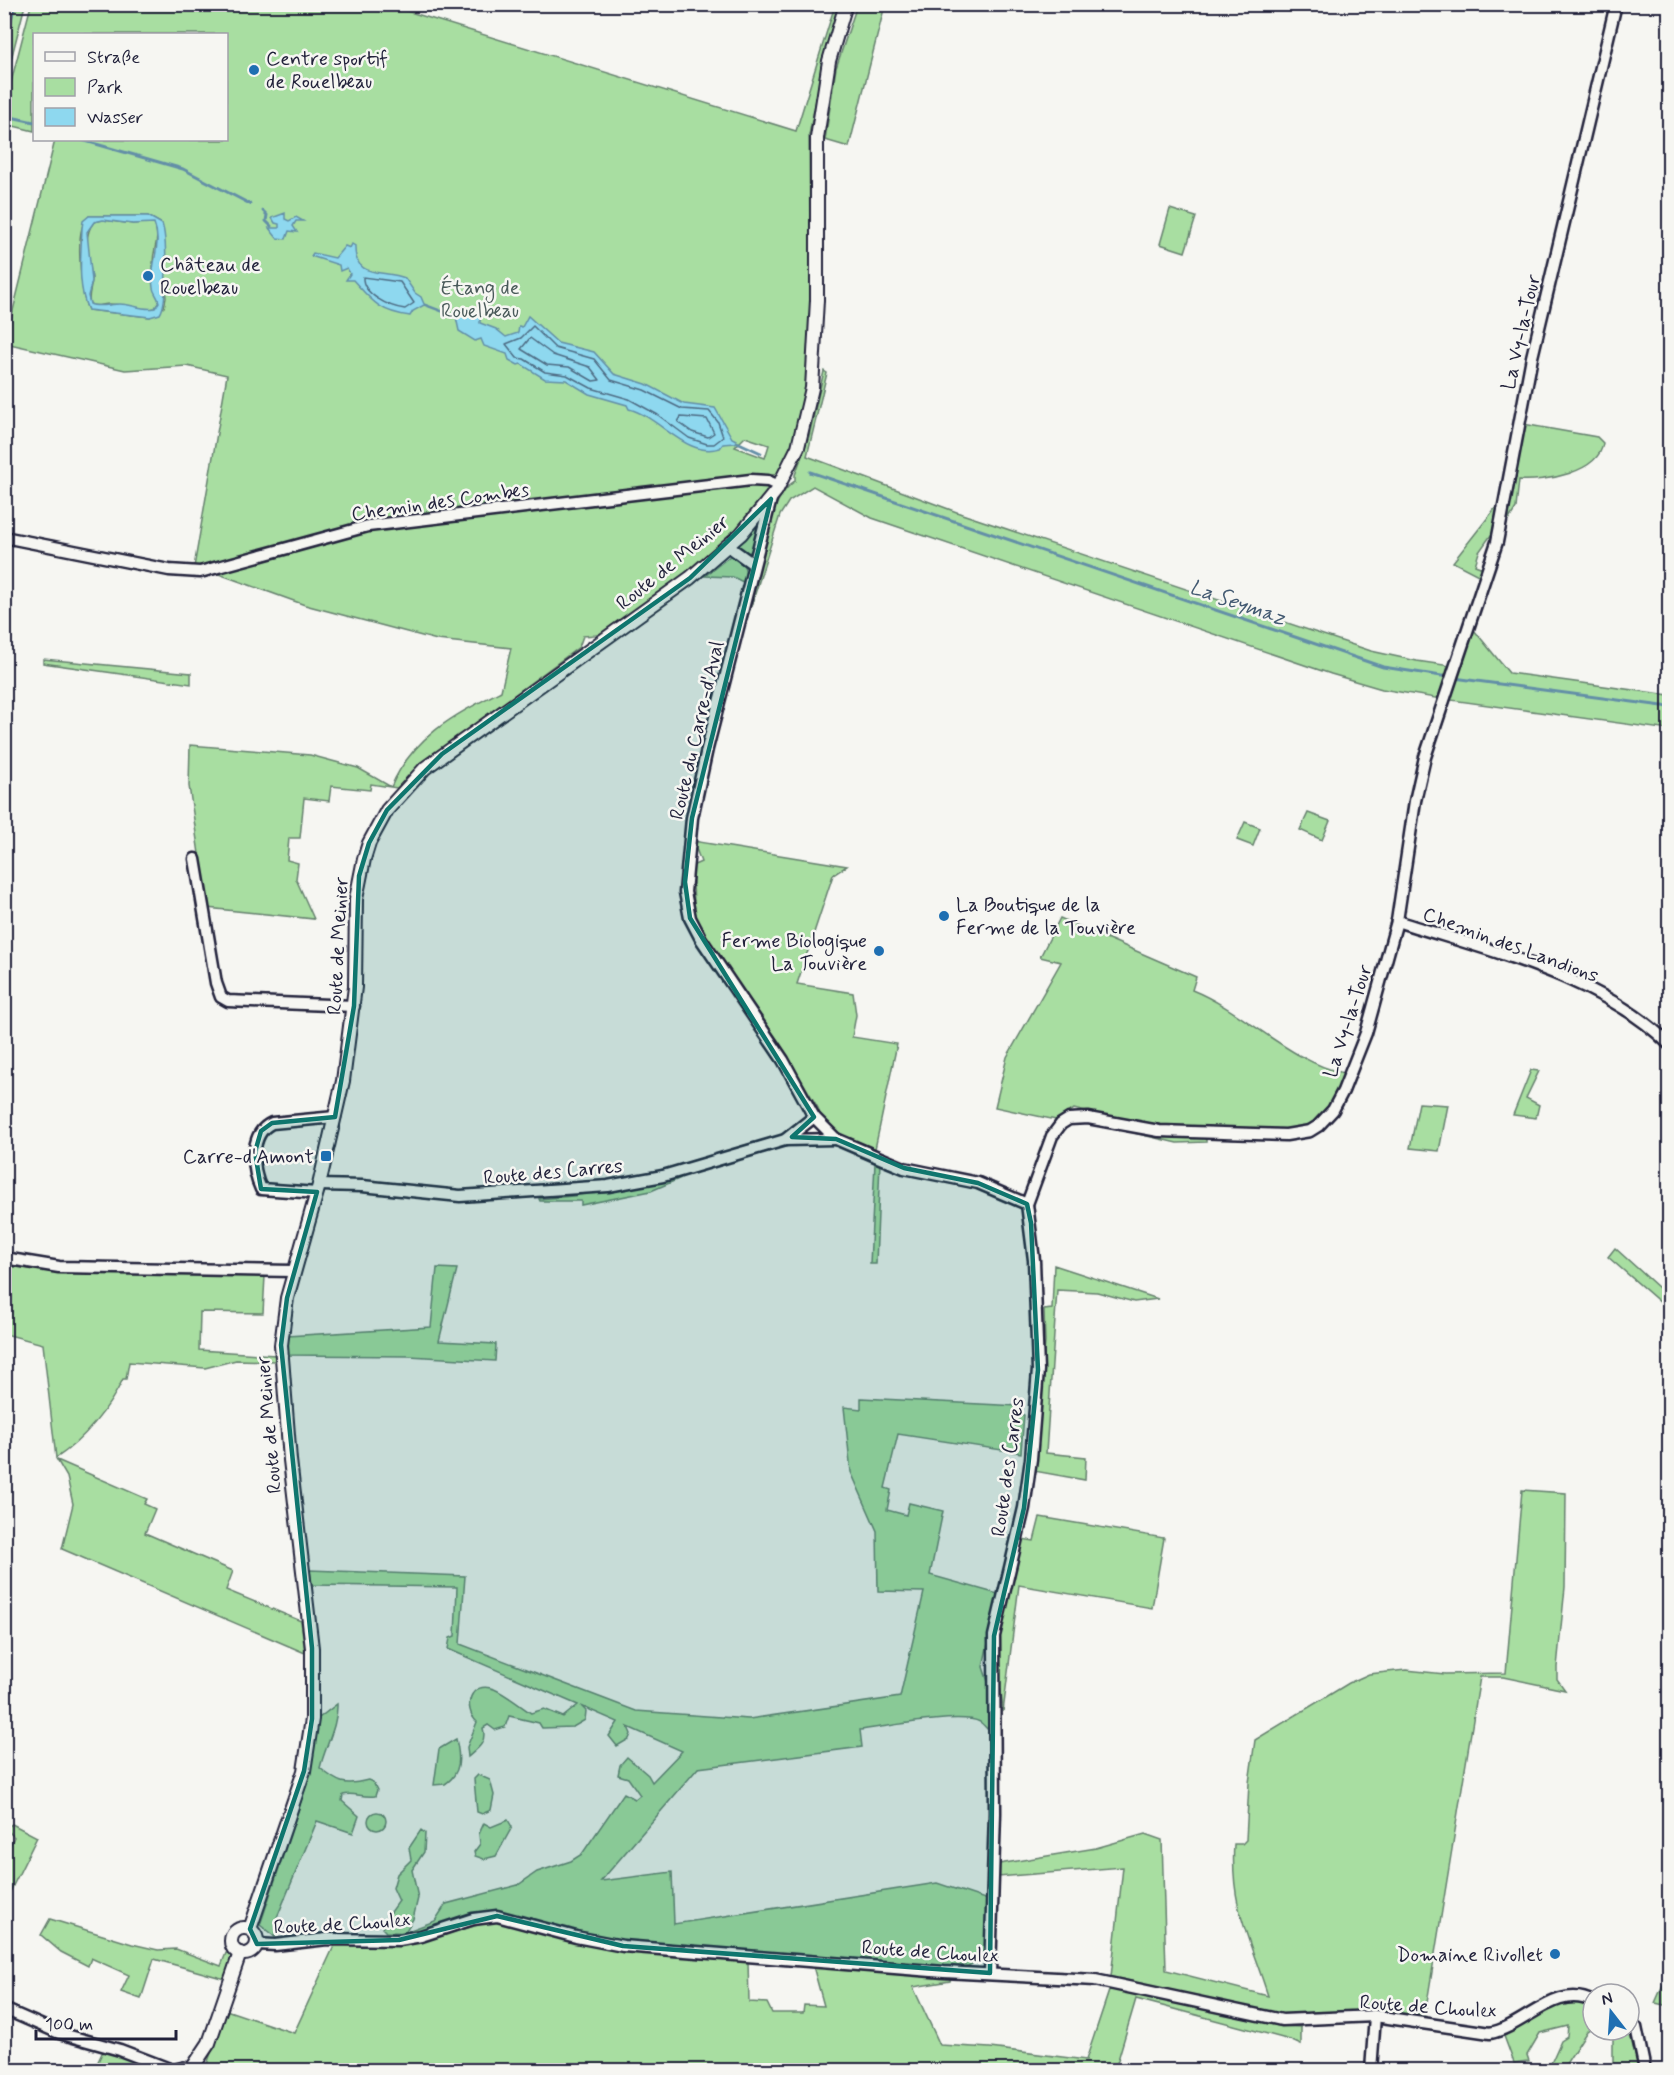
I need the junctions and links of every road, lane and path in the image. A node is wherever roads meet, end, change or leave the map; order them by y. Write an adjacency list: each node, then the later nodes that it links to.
1 (846, 4): 3 (street, Route de Meinier)
2 (1616, 4): 9 (street, La Vy-la-Tour)
3 (779, 486): 4 (street, Route de Meinier); 5 (street, Chemin des Combes)
4 (771, 499): 6 (street, Route de Meinier); 7 (street, Route du Carre-d'Aval)
5 (4, 537)
6 (728, 546): 7 (street); 10 (street, Route de Meinier)
7 (753, 564): 12 (street, Route du Carre-d'Aval)
8 (195, 859): 10 (street)
9 (1397, 921): 11 (street, Chemin des Landions); 17 (street, La Vy-la-Tour)
10 (354, 1006): 13 (street, Route de Meinier)
11 (1670, 1045)
12 (814, 1117): 14 (street, Route des Carres); 15 (street, Route des Carres)
13 (335, 1118): 16 (street, Route de Meinier); 16 (street, Route des Carres)
14 (836, 1139): 15 (street, Route des Carres); 17 (street, Route des Carres)
15 (785, 1140): 16 (street, Route des Carres)
16 (318, 1189): 19 (street, Route de Meinier)
17 (1028, 1204): 23 (street, Route des Carres)
18 (4, 1258): 19 (street)
19 (294, 1271): 20 (street, Route de Meinier)
20 (250, 1929): 21 (street); 22 (street)
21 (257, 1944): 22 (street); 23 (street, Route de Choulex)
22 (240, 1953): 29 (street)
23 (990, 1973): 26 (street, Route de Choulex)
24 (1581, 1998): 26 (street, Route de Choulex)
25 (4, 2009): 28 (street)
26 (1375, 2016): 30 (street)
27 (1639, 2042): 31 (street)
28 (174, 2070): 29 (street)
29 (190, 2070)
30 (1371, 2070)
31 (1645, 2070)

